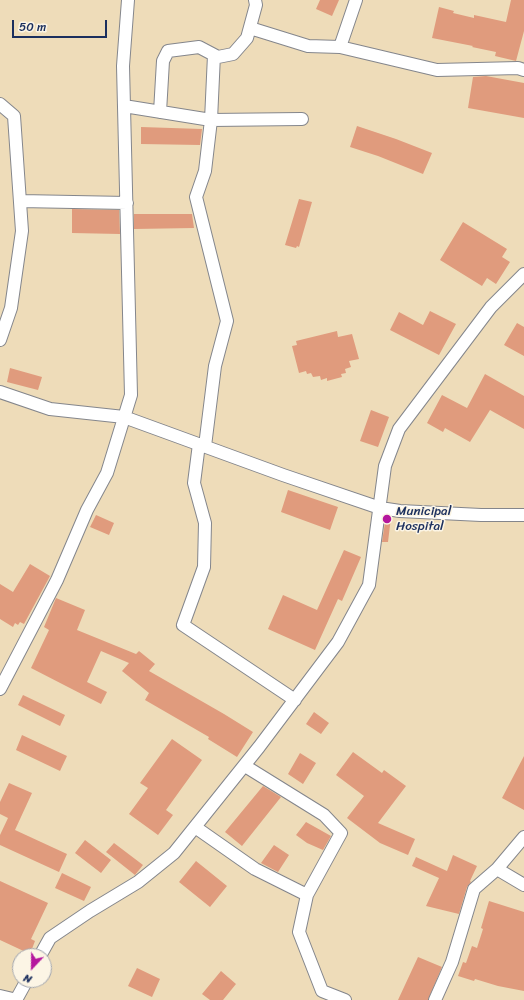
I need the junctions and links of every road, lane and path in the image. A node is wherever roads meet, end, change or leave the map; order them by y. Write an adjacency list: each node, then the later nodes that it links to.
1 (128, 0): 9 (street)
2 (255, 0): 4 (street)
3 (356, 0): 5 (street)
4 (250, 28): 5 (street); 6 (street)
5 (340, 48): 7 (street)
6 (214, 54): 10 (street); 11 (street)
7 (524, 70)
8 (0, 104): 13 (street)
9 (124, 106): 10 (street); 14 (street)
10 (160, 112): 11 (street)
11 (211, 120): 12 (street); 19 (street)
12 (302, 120)
13 (20, 201): 14 (street); 16 (street)
14 (127, 203): 18 (street)
15 (524, 274): 20 (street)
16 (0, 340)
17 (0, 392): 18 (street)
18 (124, 417): 19 (street); 22 (street)
19 (202, 445): 20 (street); 23 (street)
20 (380, 508): 21 (street); 23 (street)
21 (524, 515)
22 (0, 689)
23 (295, 700): 24 (street)
24 (245, 766): 25 (street); 29 (street)
25 (195, 827): 29 (street); 30 (street)
26 (524, 837): 27 (street)
27 (497, 869): 28 (street); 36 (street)
28 (524, 885)
29 (308, 895): 33 (street)
30 (44, 948)
31 (23, 988): 34 (street)
32 (0, 996): 34 (street)
33 (320, 996): 35 (street)
34 (16, 1000)
35 (345, 1000)
36 (435, 1000)

